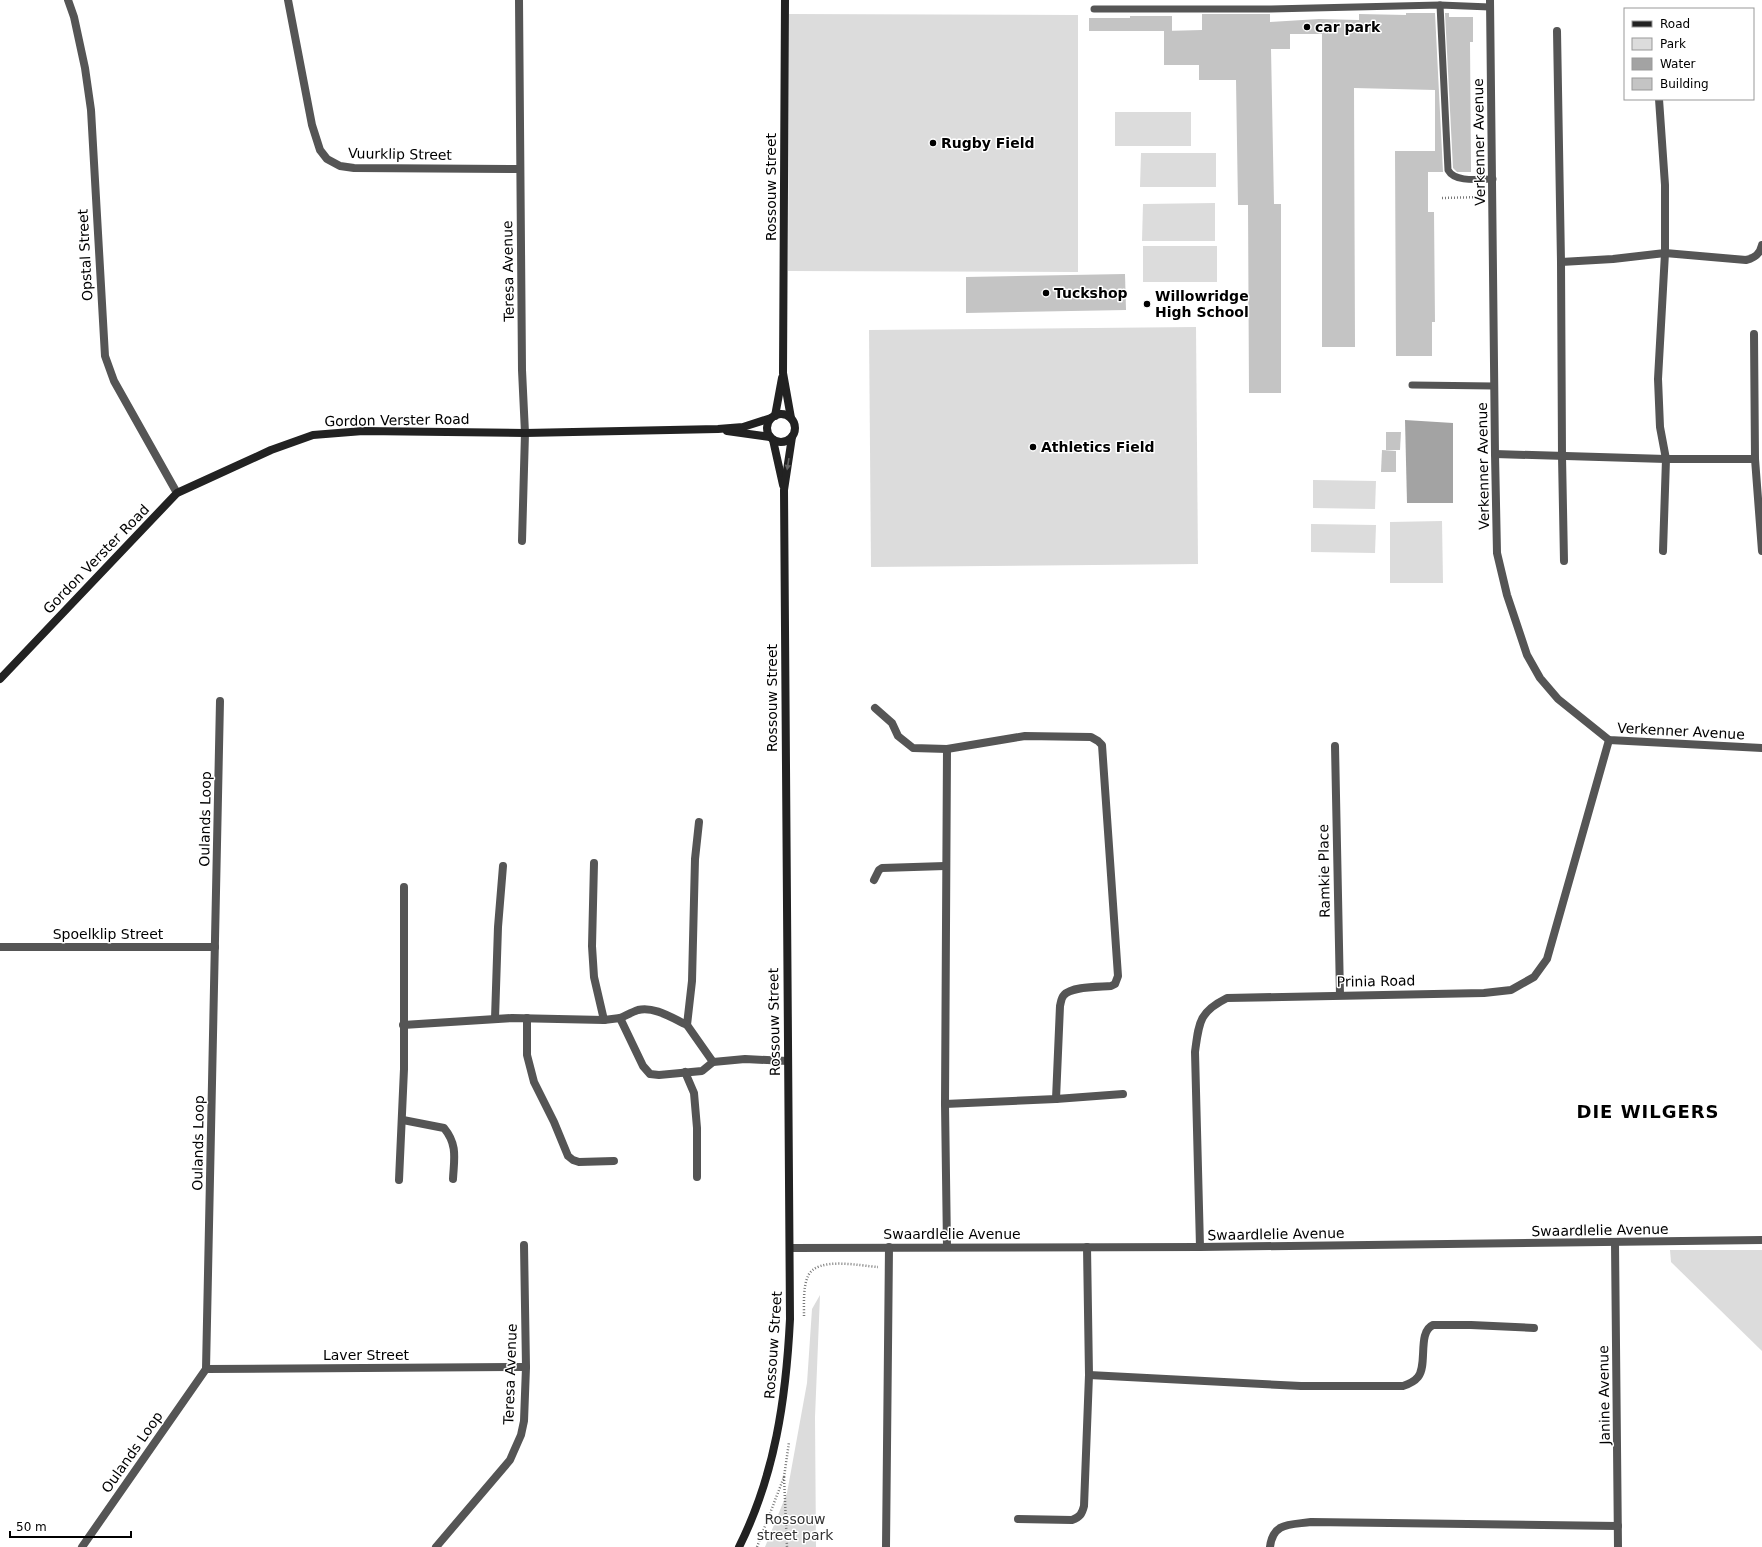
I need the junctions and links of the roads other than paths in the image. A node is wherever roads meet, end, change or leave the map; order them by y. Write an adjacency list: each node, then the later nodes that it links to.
1 (68, 0): 30 (street, Opstal Street)
2 (288, 0): 10 (street, Vuurklip Street)
3 (519, 0): 10 (street, Teresa Avenue)
4 (785, 0): 16 (main road, Rossouw Street)
5 (1490, 3): 6 (lane); 11 (street, Verkenner Avenue)
6 (1440, 5): 7 (lane); 11 (lane)
7 (1094, 8)
8 (1557, 31): 14 (street)
9 (1659, 100): 13 (street)
10 (520, 169): 22 (street, Teresa Avenue)
11 (1493, 179): 18 (street, Verkenner Avenue)
12 (1762, 245): 13 (street)
13 (1665, 253): 14 (street); 27 (street)
14 (1562, 262): 26 (street)
15 (1754, 334): 28 (street)
16 (783, 373): 19 (main road, Rossouw Street); 20 (main road, Rossouw Street)
17 (1412, 385): 18 (lane)
18 (1494, 386): 25 (street, Verkenner Avenue)
19 (773, 417): 20 (main road); 21 (main road, Gordon Verster Road); 24 (main road)
20 (791, 418): 23 (main road)
21 (718, 429): 22 (main road, Gordon Verster Road); 24 (main road, Gordon Verster Road)
22 (525, 433): 30 (main road, Gordon Verster Road); 31 (street, Teresa Avenue)
23 (792, 437): 24 (main road); 29 (main road, Rossouw Street, one-way to 29)
24 (772, 439): 29 (main road, Rossouw Street)
25 (1494, 454): 26 (street); 38 (street, Verkenner Avenue)
26 (1562, 456): 27 (street); 34 (street)
27 (1666, 459): 28 (street); 32 (street)
28 (1754, 459): 33 (street)
29 (784, 490): 57 (main road, Rossouw Street)
30 (177, 493): 35 (main road, Gordon Verster Road)
31 (522, 541)
32 (1663, 551)
33 (1762, 551)
34 (1564, 561)
35 (0, 679)
36 (220, 701): 49 (street, Oulands Loop)
37 (875, 708): 41 (street)
38 (1609, 740): 40 (street, Verkenner Avenue); 50 (street, Prinia Road)
39 (1335, 746): 50 (street, Ramkie Place)
40 (1762, 748)
41 (947, 749): 45 (street); 61 (street)
42 (699, 822): 56 (street)
43 (594, 863): 54 (street)
44 (503, 866): 53 (street)
45 (945, 866): 46 (street); 62 (street)
46 (874, 880)
47 (404, 887): 55 (street)
48 (0, 947): 49 (street, Spoelklip Street)
49 (215, 947): 78 (street, Oulands Loop)
50 (1340, 995): 75 (street, Prinia Road)
51 (528, 1018): 53 (street); 54 (street); 64 (street)
52 (620, 1018): 54 (street); 56 (street); 59 (street)
53 (495, 1019): 55 (street)
54 (604, 1020)
55 (403, 1025): 63 (street)
56 (687, 1025): 58 (street)
57 (788, 1061): 58 (street); 73 (main road, Rossouw Street)
58 (713, 1062): 59 (street)
59 (685, 1072): 65 (street)
60 (1123, 1094): 61 (street)
61 (1056, 1100): 62 (street)
62 (945, 1104): 71 (street)
63 (403, 1120): 66 (street); 67 (street)
64 (614, 1161)
65 (697, 1177)
66 (453, 1179)
67 (400, 1180)
68 (1762, 1240): 69 (street, Swaardlelie Avenue)
69 (1615, 1243): 75 (street, Swaardlelie Avenue); 81 (street, Janine Avenue)
70 (524, 1245): 77 (street, Teresa Avenue)
71 (947, 1247): 72 (street, Swaardlelie Avenue); 74 (street, Swaardlelie Avenue)
72 (1087, 1247): 75 (street, Swaardlelie Avenue); 79 (street)
73 (791, 1248): 74 (street, Swaardlelie Avenue); 84 (main road, Rossouw Street)
74 (889, 1248): 85 (street)
75 (1200, 1248)
76 (1534, 1328): 79 (street)
77 (526, 1366): 78 (street, Laver Street); 83 (street, Teresa Avenue)
78 (206, 1369): 82 (street, Oulands Loop)
79 (1089, 1375): 80 (street)
80 (1018, 1519)
81 (1618, 1526): 86 (street); 87 (street, Janine Avenue)
82 (82, 1547)
83 (436, 1547)
84 (739, 1547)
85 (886, 1547)
86 (1270, 1547)
87 (1618, 1547)

